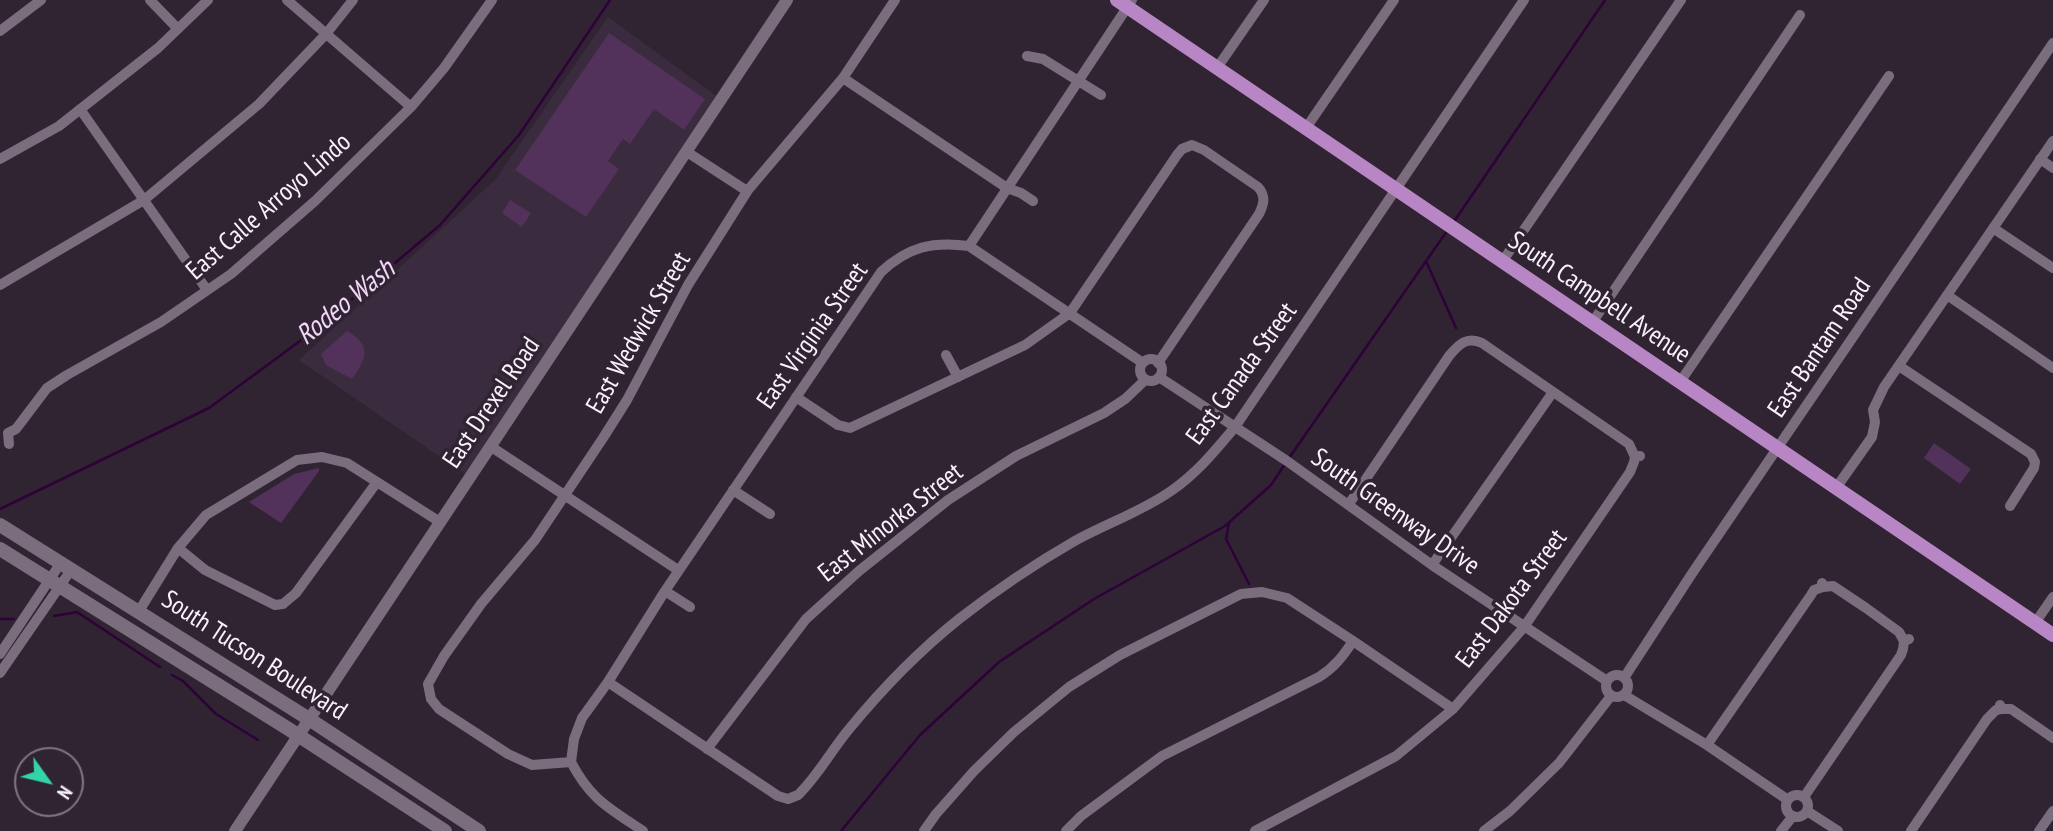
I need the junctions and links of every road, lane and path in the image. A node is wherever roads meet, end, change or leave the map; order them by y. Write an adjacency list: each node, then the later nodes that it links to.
1 (41, 0): 16 (street)
2 (150, 0): 17 (street)
3 (208, 0): 17 (street)
4 (288, 0): 18 (street)
5 (353, 0): 18 (street)
6 (492, 0): 26 (street, East Calle Arroyo Lindo)
7 (788, 0): 30 (street, East Drexel Road)
8 (895, 0): 23 (street, East Wedwick Street)
9 (1264, 0): 21 (street)
10 (1394, 0): 28 (street)
11 (1524, 0): 35 (street, East Canada Street)
12 (1681, 0): 41 (street)
13 (1125, 2): 21 (main road, South Campbell Avenue); 24 (street)
14 (1800, 15): 47 (street)
15 (0, 16): 16 (street)
16 (3, 29)
17 (178, 29): 27 (street)
18 (326, 34): 26 (street); 37 (street)
19 (2053, 43): 62 (street, East Bantam Road)
20 (1027, 56): 24 (street)
21 (1217, 68): 28 (main road, South Campbell Avenue)
22 (1889, 76): 56 (street)
23 (843, 78): 34 (street); 36 (street, East Wedwick Street)
24 (1078, 80): 25 (street); 34 (street)
25 (1101, 95)
26 (411, 107): 44 (street, East Calle Arroyo Lindo)
27 (80, 109): 31 (street); 37 (street)
28 (1306, 128): 35 (main road, South Campbell Avenue)
29 (2053, 141): 32 (street)
30 (687, 152): 36 (street); 61 (street, East Drexel Road)
31 (0, 159)
32 (2040, 159): 33 (street); 39 (street)
33 (2053, 168)
34 (1007, 188): 38 (street); 40 (street)
35 (1396, 190): 41 (main road, South Campbell Avenue); 59 (street, East Canada Street)
36 (747, 191): 66 (street, East Wedwick Street)
37 (144, 200): 43 (street); 44 (street)
38 (1033, 201)
39 (1993, 228): 42 (street); 45 (street)
40 (969, 246): 46 (street); 58 (street, East Virginia Street)
41 (1503, 262): 47 (main road, South Campbell Avenue)
42 (2053, 268)
43 (0, 285)
44 (207, 290): 60 (street, East Calle Arroyo Lindo)
45 (1947, 295): 51 (street); 52 (street)
46 (1070, 313): 49 (street); 50 (street); 53 (street)
47 (1592, 323): 56 (main road, South Campbell Avenue)
48 (946, 355): 53 (street)
49 (1143, 363): 50 (street); 55 (street)
50 (1158, 363): 54 (street)
51 (1899, 366): 64 (street); 68 (street)
52 (2053, 368)
53 (958, 377): 58 (street)
54 (1159, 377): 55 (street); 59 (street, South Greenway Drive)
55 (1145, 380): 98 (street, East Minorka Street)
56 (1680, 382): 62 (main road, South Campbell Avenue)
57 (1553, 392): 67 (street); 74 (street); 83 (street, East Dakota Street)
58 (796, 397): 65 (street, East Virginia Street)
59 (1235, 427): 67 (street, South Greenway Drive); 98 (street, East Canada Street)
60 (6, 437)
61 (490, 446): 66 (street); 70 (street, East Drexel Road)
62 (1778, 448): 64 (main road, South Campbell Avenue); 88 (street, East Bantam Road)
63 (377, 482): 70 (street); 72 (street); 72 (street)
64 (1836, 488): 82 (main road, South Campbell Avenue)
65 (733, 490): 69 (street); 76 (street, East Virginia Street)
66 (565, 495): 76 (street); 99 (street, East Wedwick Street)
67 (1349, 504): 74 (street, South Greenway Drive)
68 (2010, 506)
69 (770, 514)
70 (440, 522): 94 (street, East Drexel Road)
71 (0, 526): 75 (main road, South Tucson Boulevard)
72 (178, 548): 81 (street)
73 (0, 549): 77 (main road, South Tucson Boulevard)
74 (1432, 565): 83 (street, South Greenway Drive)
75 (66, 567): 77 (street); 81 (main road, South Tucson Boulevard)
76 (678, 570): 78 (street, East Virginia Street)
77 (55, 583): 86 (street); 87 (street); 95 (main road, South Tucson Boulevard)
78 (665, 590): 80 (street); 90 (street, East Virginia Street)
79 (2053, 597): 82 (street)
80 (690, 607)
81 (139, 611): 94 (main road, South Tucson Boulevard)
82 (2035, 623): 84 (main road, South Campbell Avenue)
83 (1524, 627): 89 (street, South Greenway Drive); 93 (street, East Dakota Street)
84 (2053, 635)
85 (1353, 640): 93 (street); 109 (street); 110 (street)
86 (0, 654)
87 (0, 673)
88 (1624, 678): 89 (street); 91 (street)
89 (1607, 681): 92 (street)
90 (608, 682): 98 (street); 99 (street, East Virginia Street)
91 (1624, 695): 92 (street); 97 (street)
92 (1611, 696): 112 (street)
93 (1453, 709): 111 (street, East Dakota Street)
94 (309, 719): 95 (street, East Drexel Road); 107 (main road, South Tucson Boulevard)
95 (299, 735): 105 (street, East Drexel Road); 106 (main road, South Tucson Boulevard)
96 (2053, 738): 115 (street)
97 (1707, 745): 100 (street); 101 (street)
98 (707, 749)
99 (571, 762): 108 (street)
100 (1804, 797): 101 (street); 102 (street)
101 (1788, 800): 104 (street)
102 (1807, 811): 104 (street); 114 (street)
103 (2053, 811): 116 (street)
104 (1793, 816): 113 (street)
105 (235, 831)
106 (445, 831)
107 (479, 831)
108 (643, 831)
109 (924, 831)
110 (1066, 831)
111 (1255, 831)
112 (1484, 831)
113 (1781, 831)
114 (1838, 831)
115 (1911, 831)
116 (2039, 831)

